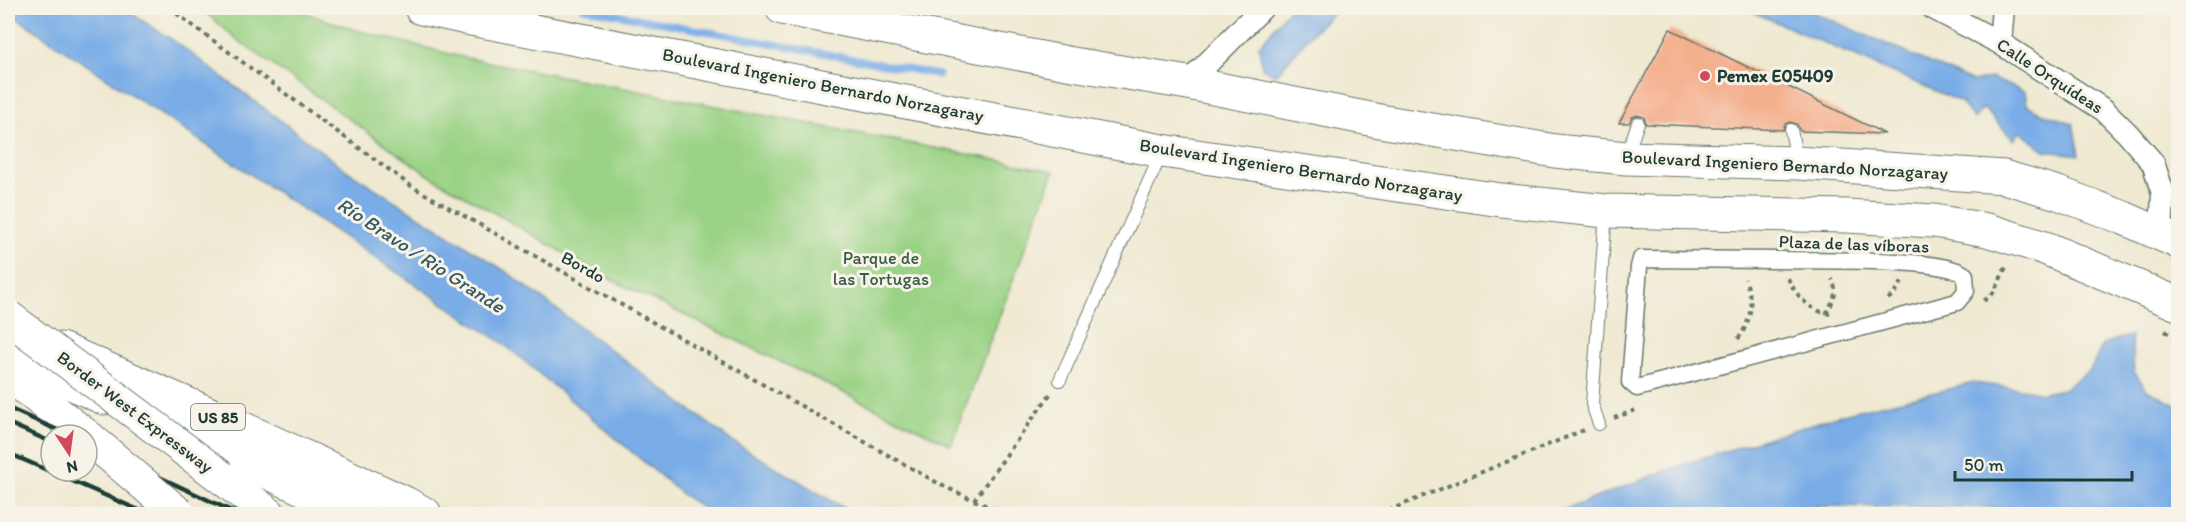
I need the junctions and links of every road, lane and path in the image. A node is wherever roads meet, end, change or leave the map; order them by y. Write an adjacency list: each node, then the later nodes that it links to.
1 (169, 8): 39 (path, Bordo)
2 (421, 8): 11 (main road, Boulevard Ingeniero Bernardo Norzagaray)
3 (782, 8): 8 (main road, Boulevard Ingeniero Bernardo Norzagaray)
4 (1262, 8): 8 (street)
5 (1933, 8): 7 (street, Calle Orquídeas)
6 (2003, 8): 7 (street)
7 (2000, 43): 17 (street, Calle Orquídeas)
8 (1188, 83): 12 (main road, Boulevard Ingeniero Bernardo Norzagaray)
9 (1638, 123): 12 (lane)
10 (1791, 130): 14 (lane)
11 (1162, 151): 15 (main road, Boulevard Ingeniero Bernardo Norzagaray); 33 (lane)
12 (1626, 158): 13 (main road, Boulevard Ingeniero Bernardo Norzagaray)
13 (1729, 162): 14 (main road, Boulevard Ingeniero Bernardo Norzagaray); 16 (main road)
14 (1797, 163): 17 (main road, Boulevard Ingeniero Bernardo Norzagaray)
15 (1606, 211): 16 (main road, Boulevard Ingeniero Bernardo Norzagaray); 36 (lane)
16 (1724, 213): 25 (main road, Boulevard Ingeniero Bernardo Norzagaray)
17 (2170, 238)
18 (1740, 271): 30 (path)
19 (1786, 271): 23 (path)
20 (1827, 274): 26 (path)
21 (1902, 282): 24 (path)
22 (1796, 283): 23 (path)
23 (1792, 287): 26 (path)
24 (1881, 304)
25 (2178, 304)
26 (1826, 314): 27 (path)
27 (1837, 315)
28 (8, 317): 38 (main road, Border West Expressway, bridge)
29 (8, 326): 44 (main road, US 85)
30 (1734, 345)
31 (8, 354): 43 (main road, US 85)
32 (8, 374): 35 (main road)
33 (1060, 380): 39 (path)
34 (1631, 385): 34 (street, Plaza de las víboras)
35 (70, 423)
36 (1599, 424)
37 (99, 447): 40 (main road, bridge)
38 (221, 477): 41 (main road, Border West Expressway); 42 (main road)
39 (974, 500): 45 (path, Bordo)
40 (179, 514)
41 (256, 514)
42 (269, 514)
43 (359, 514)
44 (425, 514)
45 (1005, 514)

